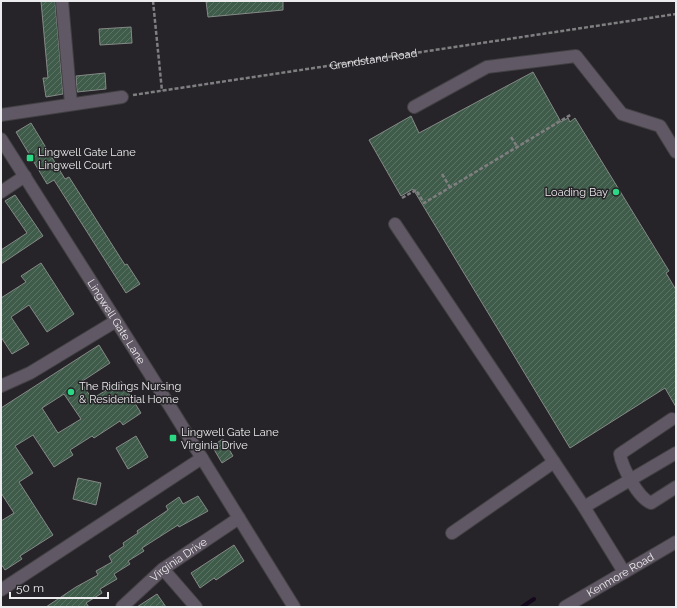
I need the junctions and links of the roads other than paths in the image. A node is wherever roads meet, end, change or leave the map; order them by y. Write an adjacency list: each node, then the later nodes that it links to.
1 (62, 1): 3 (street)
2 (122, 97): 3 (street)
3 (71, 104): 5 (street)
4 (414, 107): 7 (street)
5 (1, 115)
6 (1, 139): 8 (street, Lingwell Gate Lane)
7 (676, 152)
8 (25, 176): 9 (street); 11 (street, Lingwell Gate Lane)
9 (1, 192)
10 (395, 224): 16 (street)
11 (116, 321): 12 (street); 15 (street, Lingwell Gate Lane)
12 (1, 386)
13 (672, 419): 17 (street)
14 (676, 453): 17 (street)
15 (202, 458): 20 (street, Lingwell Gate Lane); 25 (street)
16 (554, 462): 19 (street); 21 (street)
17 (631, 480): 18 (street); 19 (street)
18 (676, 487)
19 (584, 507): 24 (street)
20 (239, 518): 23 (street, Virginia Drive); 28 (street, Lingwell Gate Lane)
21 (452, 533)
22 (676, 542): 24 (street, Kenmore Road)
23 (163, 569): 26 (street, Virginia Drive); 27 (street)
24 (624, 572): 29 (street, Kenmore Road)
25 (1, 590)
26 (122, 607)
27 (196, 607)
28 (294, 607)
29 (565, 607)

